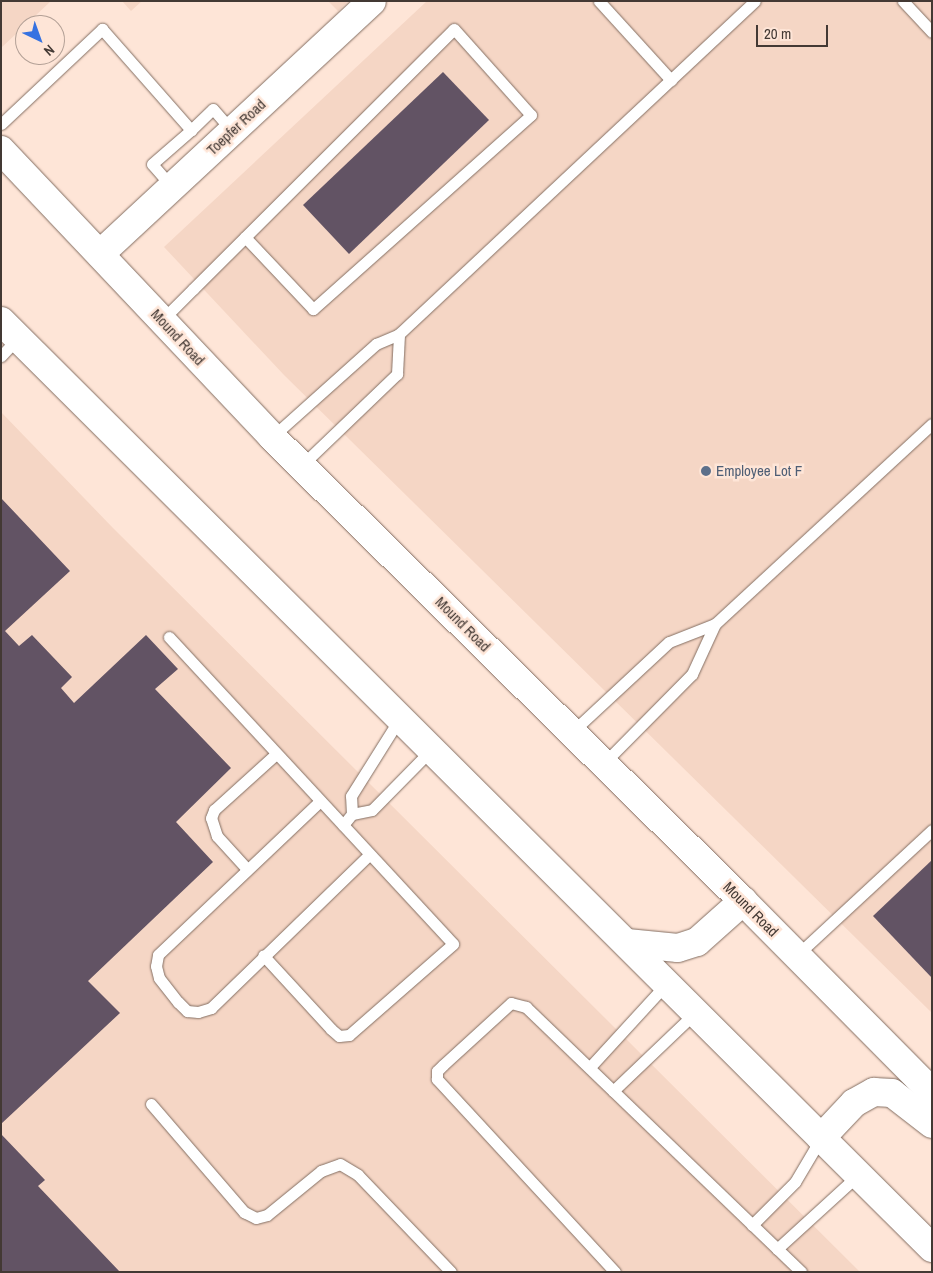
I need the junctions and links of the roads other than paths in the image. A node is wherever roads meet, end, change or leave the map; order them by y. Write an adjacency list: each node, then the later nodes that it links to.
1 (372, 1): 9 (main road, Toepfer Road)
2 (599, 1): 6 (lane)
3 (755, 1): 6 (lane)
4 (903, 1): 5 (lane)
5 (932, 32)
6 (671, 80): 15 (lane)
7 (1, 124): 8 (lane)
8 (191, 130): 9 (lane); 11 (lane)
9 (232, 131): 11 (main road, Toepfer Road)
10 (1, 150): 13 (main road, Mound Road)
11 (172, 186): 13 (main road, Toepfer Road)
12 (244, 237): 12 (lane); 14 (lane)
13 (100, 254): 14 (main road, Mound Road)
14 (162, 320): 18 (main road, Mound Road)
15 (399, 334): 18 (lane); 19 (lane)
16 (7, 338): 22 (main road)
17 (932, 424): 20 (lane)
18 (272, 436): 19 (main road, Mound Road)
19 (302, 465): 23 (main road, Mound Road)
20 (715, 624): 23 (lane); 26 (lane)
21 (169, 637): 25 (lane)
22 (400, 718): 24 (main road); 28 (lane)
23 (572, 732): 26 (main road, Mound Road)
24 (431, 750): 28 (lane); 34 (main road)
25 (276, 754): 27 (lane); 32 (lane)
26 (604, 763): 33 (main road, Mound Road)
27 (319, 802): 29 (lane); 32 (lane)
28 (352, 814): 29 (lane)
29 (343, 826): 31 (lane)
30 (932, 830): 36 (lane)
31 (369, 855): 35 (lane); 35 (lane)
32 (247, 870): 35 (lane)
33 (743, 900): 34 (main road); 36 (main road, Mound Road)
34 (626, 943): 37 (main road)
35 (263, 955)
36 (797, 955): 41 (main road, Mound Road)
37 (667, 983): 38 (main road); 39 (lane)
38 (696, 1012): 40 (lane); 44 (main road)
39 (590, 1066): 40 (lane); 50 (lane)
40 (613, 1091): 46 (lane)
41 (932, 1092)
42 (151, 1104): 49 (lane)
43 (932, 1124): 44 (main road)
44 (821, 1138): 45 (main road); 46 (lane)
45 (858, 1175): 47 (main road); 48 (lane)
46 (752, 1225): 48 (lane)
47 (932, 1248)
48 (777, 1249): 51 (lane)
49 (451, 1272)
50 (615, 1272)
51 (800, 1272)

